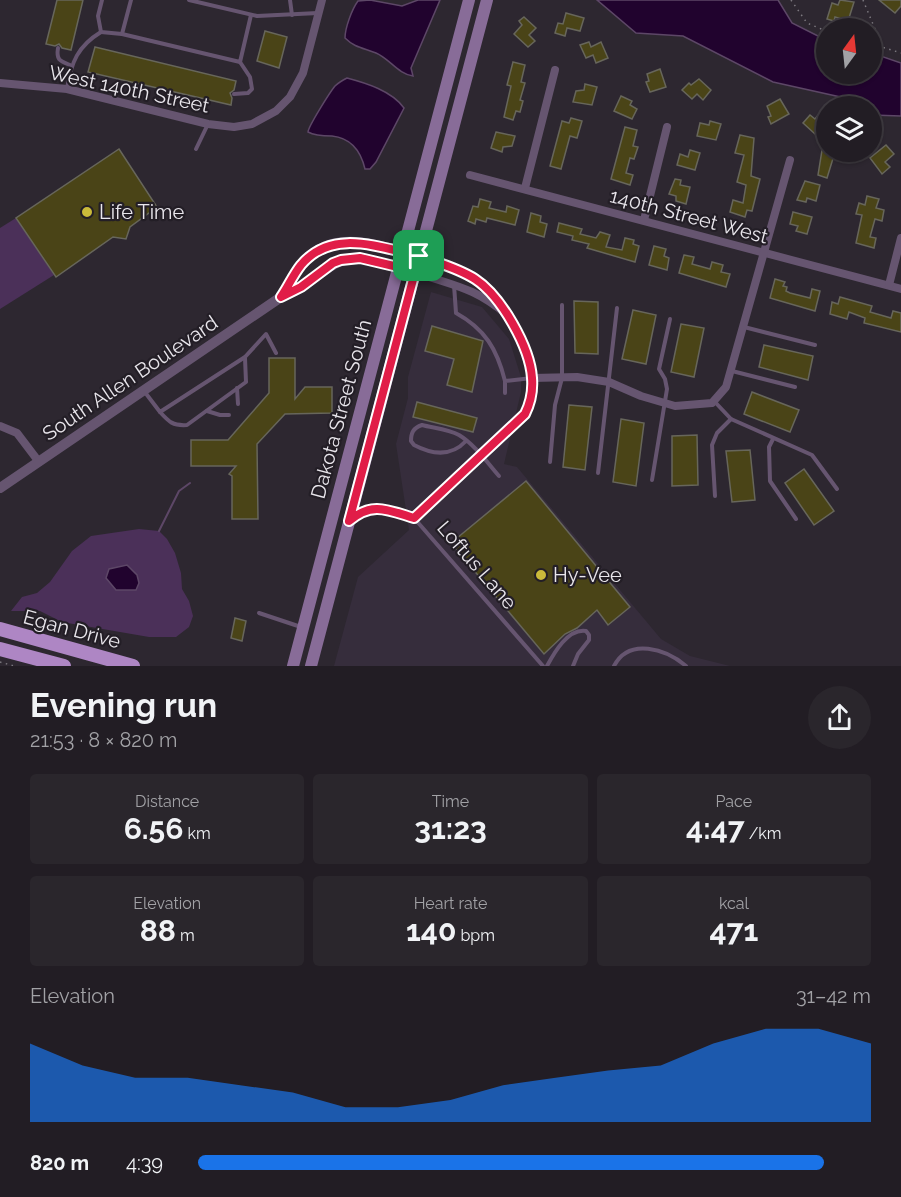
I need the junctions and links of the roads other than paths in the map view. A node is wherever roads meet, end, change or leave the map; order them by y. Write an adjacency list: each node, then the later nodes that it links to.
1 (102, 0): 11 (lane)
2 (131, 0): 12 (lane)
3 (189, 0): 9 (lane)
4 (290, 0): 10 (lane)
5 (322, 0): 8 (street)
6 (469, 0): 28 (main road, Dakota Street South)
7 (486, 0): 30 (main road, Dakota Street South)
8 (319, 14): 10 (lane); 20 (street, West 140th Street)
9 (251, 15): 10 (lane); 14 (lane)
10 (292, 15)
11 (101, 32): 12 (lane); 15 (lane)
12 (122, 34): 14 (lane)
13 (58, 48): 15 (lane)
14 (240, 62): 19 (lane)
15 (70, 65): 18 (lane)
16 (555, 70): 25 (street)
17 (0, 83): 18 (street, West 140th Street)
18 (67, 88): 20 (street, West 140th Street)
19 (234, 94)
20 (208, 124): 22 (lane)
21 (667, 127): 26 (street)
22 (196, 149)
23 (790, 160): 29 (street)
24 (470, 174): 25 (street, 140th Street West)
25 (525, 188): 26 (street, 140th Street West)
26 (644, 220): 29 (street, 140th Street West)
27 (901, 238): 34 (street)
28 (402, 252): 30 (street, South Allen Boulevard); 31 (main road, Dakota Street South); 36 (street, South Allen Boulevard)
29 (763, 252): 34 (street, 140th Street West); 41 (street)
30 (419, 256): 32 (main road, Dakota Street South); 39 (street, Loftus Lane)
31 (398, 267): 32 (street, South Allen Boulevard); 36 (street, South Allen Boulevard); 77 (main road, Dakota Street South)
32 (415, 272): 33 (street, Loftus Lane); 75 (main road, Dakota Street South)
33 (454, 284): 39 (street, Loftus Lane); 48 (lane)
34 (889, 285): 35 (street, 140th Street West)
35 (901, 289)
36 (281, 297): 52 (street, South Allen Boulevard)
37 (562, 305): 47 (lane)
38 (618, 308): 49 (lane)
39 (503, 310): 46 (lane, Loftus Lane)
40 (670, 319): 55 (lane)
41 (743, 327): 42 (lane); 45 (street)
42 (815, 345)
43 (276, 353): 44 (lane)
44 (245, 357): 51 (lane); 58 (lane)
45 (731, 371): 50 (lane); 54 (street)
46 (532, 378): 47 (street); 48 (lane); 64 (lane, Loftus Lane)
47 (562, 378): 49 (street); 66 (lane)
48 (505, 381): 53 (lane)
49 (609, 382): 55 (street); 67 (lane)
50 (795, 387)
51 (237, 388): 56 (lane); 57 (lane)
52 (143, 391): 58 (lane); 65 (street, South Allen Boulevard)
53 (505, 393)
54 (713, 401): 55 (street); 60 (lane)
55 (664, 403): 69 (lane)
56 (238, 404)
57 (206, 411): 58 (lane); 59 (lane)
58 (160, 412)
59 (229, 415)
60 (731, 419): 62 (lane); 72 (lane)
61 (0, 426): 65 (street)
62 (773, 439): 71 (lane); 74 (lane)
63 (466, 441): 63 (lane); 64 (lane)
64 (480, 454): 68 (lane); 73 (lane, Loftus Lane)
65 (39, 462): 70 (street, South Allen Boulevard)
66 (550, 462)
67 (598, 473)
68 (499, 476)
69 (652, 480)
70 (0, 488)
71 (837, 489)
72 (715, 496)
73 (414, 518): 75 (lane); 85 (lane, Loftus Lane)
74 (796, 519)
75 (349, 521): 84 (main road, Dakota Street South)
76 (259, 613): 77 (lane)
77 (303, 627): 83 (main road, Dakota Street South)
78 (0, 629): 82 (highway, Egan Drive)
79 (0, 649): 80 (highway, Egan Drive)
80 (29, 662): 81 (highway, Egan Drive)
81 (64, 666)
82 (133, 666)
83 (293, 666)
84 (311, 666)
85 (545, 666): 86 (lane)
86 (573, 666)
87 (614, 666): 88 (lane)
88 (686, 666)

